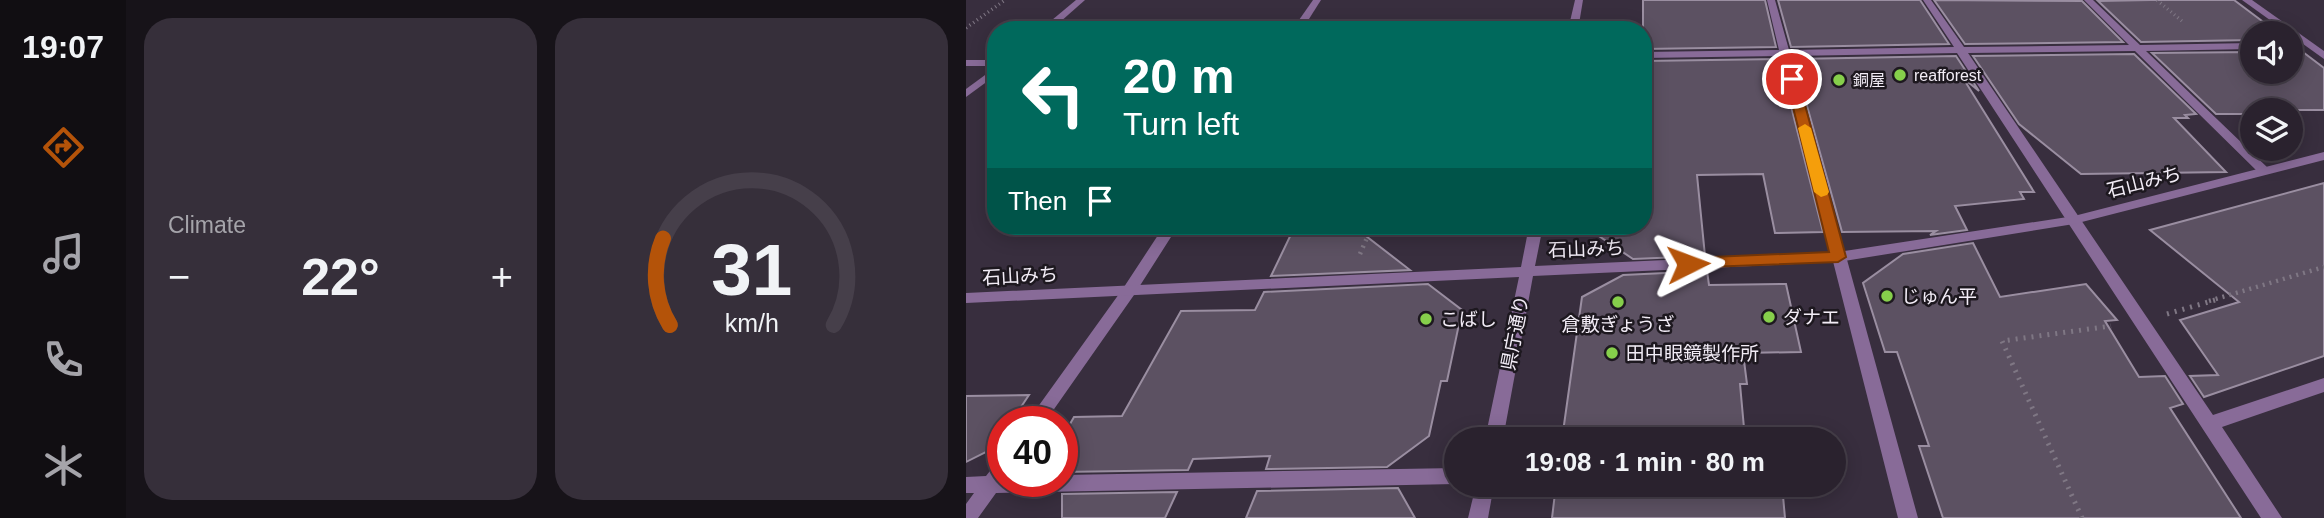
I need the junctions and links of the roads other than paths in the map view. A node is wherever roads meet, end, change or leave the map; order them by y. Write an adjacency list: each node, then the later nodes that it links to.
1 (1081, 0): 8 (street)
2 (1317, 0): 9 (street)
3 (1578, 0): 10 (street)
4 (1771, 0): 17 (street)
5 (1927, 0): 16 (street)
6 (2088, 0): 15 (street)
7 (2246, 0): 13 (street)
8 (1056, 21)
9 (1303, 21)
10 (1574, 21)
11 (2240, 46): 15 (street)
12 (2303, 46): 13 (street)
13 (2310, 46): 14 (street); 19 (street)
14 (2324, 46)
15 (2136, 48): 16 (street); 25 (street)
16 (1959, 50): 17 (street); 26 (street)
17 (1786, 53): 18 (street); 29 (street)
18 (1652, 55)
19 (2324, 56)
20 (966, 63): 21 (street)
21 (987, 63)
22 (987, 77): 23 (street)
23 (966, 94)
24 (2324, 156): 25 (street, 石山みち)
25 (2264, 172): 26 (street, 石山みち)
26 (2074, 220): 29 (street, 石山みち); 35 (street)
27 (1165, 235): 31 (street)
28 (1534, 235): 30 (street, 県庁通り)
29 (1838, 257): 30 (street, 石山みち); 45 (street)
30 (1527, 271): 31 (street, 石山みち); 36 (street, 県庁通り)
31 (1129, 290): 32 (street, 石山みち); 34 (street)
32 (966, 298)
33 (2324, 385): 35 (street)
34 (1046, 406)
35 (2210, 424): 46 (street)
36 (1496, 427)
37 (1444, 476): 38 (street)
38 (1078, 483)
39 (966, 485): 40 (street)
40 (987, 485)
41 (987, 490): 43 (street)
42 (1482, 497): 44 (street)
43 (967, 518)
44 (1478, 518)
45 (1908, 518)
46 (2272, 518)

